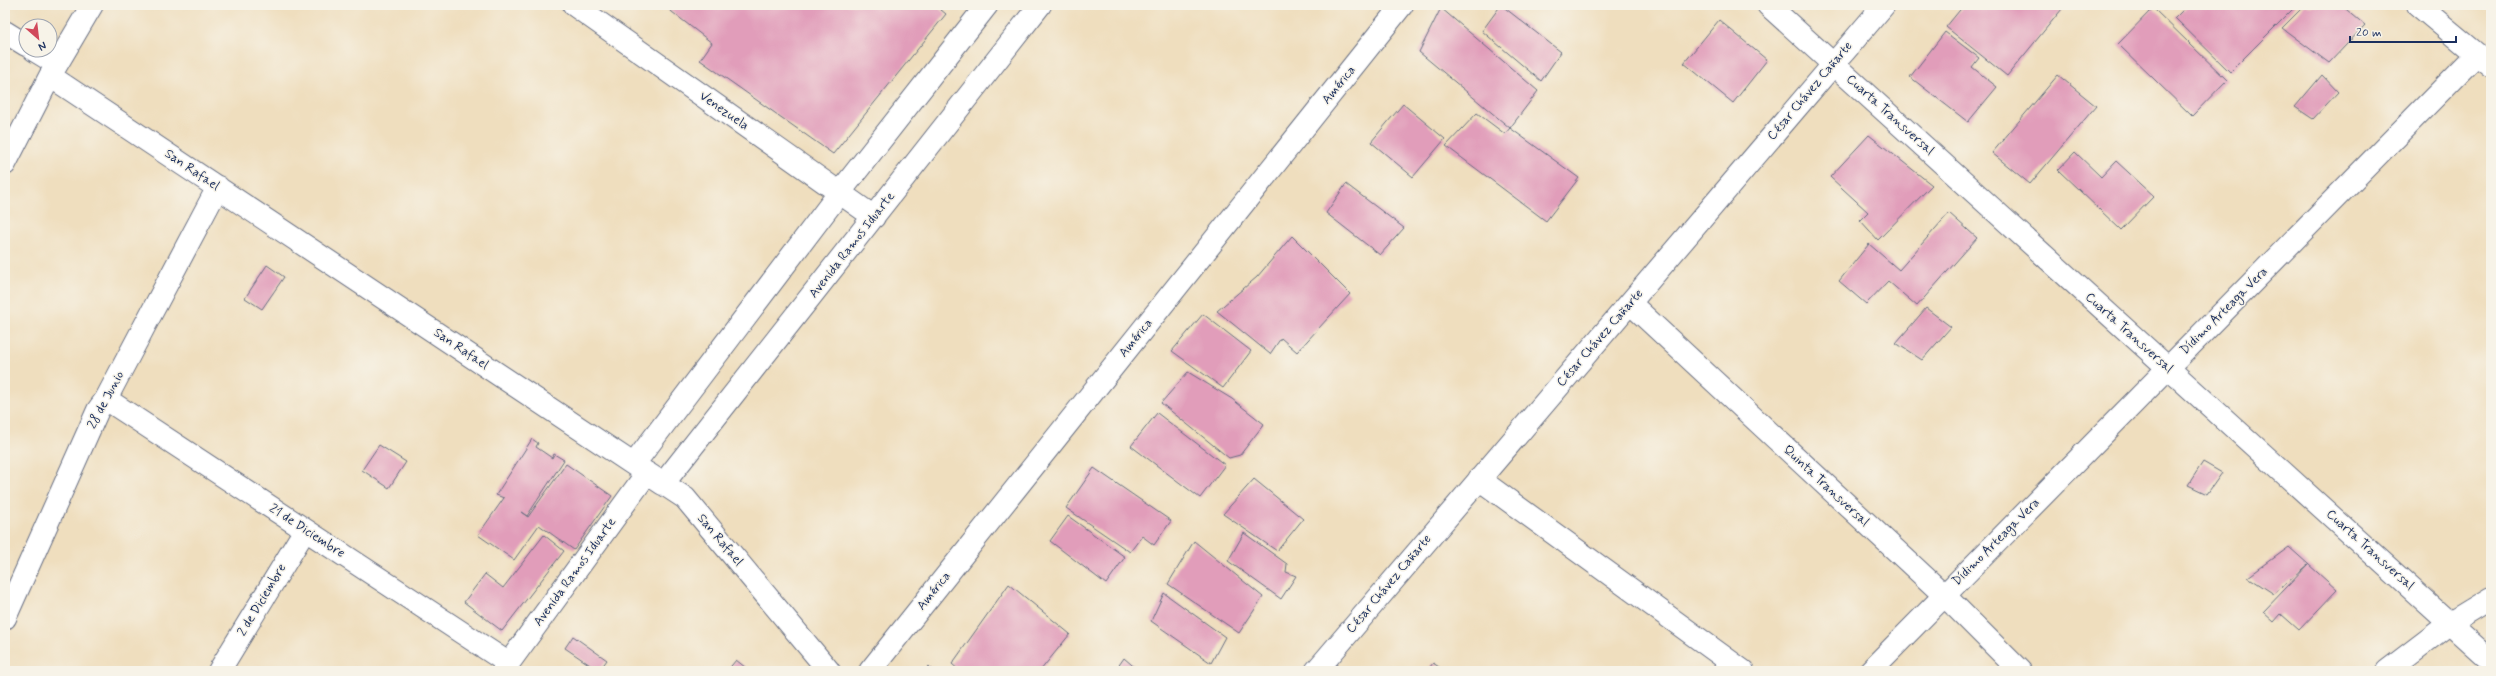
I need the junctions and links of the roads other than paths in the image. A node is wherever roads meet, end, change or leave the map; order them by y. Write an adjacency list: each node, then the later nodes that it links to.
1 (92, 5): 14 (street)
2 (574, 5): 17 (street, Venezuela)
3 (986, 5): 17 (street, Avenida Ramos Iduarte)
4 (1040, 5): 18 (street, Avenida Ramos Iduarte)
5 (1402, 5): 33 (street, América)
6 (1768, 5): 13 (street, Cuarta Transversal)
7 (1884, 5): 13 (street, César Chávez Cañarte)
8 (2418, 5): 11 (street)
9 (5, 32): 10 (street)
10 (18, 40)
11 (2485, 57): 20 (street, Dídimo Arteaga Vera)
12 (42, 58): 14 (street, San Rafael)
13 (1833, 64): 19 (street, César Chávez Cañarte); 20 (street, Cuarta Transversal)
14 (53, 70): 15 (street); 16 (street, San Rafael)
15 (5, 164)
16 (218, 187): 21 (street, 28 de Junio); 22 (street, San Rafael)
17 (840, 192): 18 (street, Venezuela); 22 (street, Avenida Ramos Iduarte)
18 (874, 217): 22 (street, Avenida Ramos Iduarte)
19 (1630, 303): 23 (street, César Chávez Cañarte); 25 (street, Quinta Transversal)
20 (2168, 368): 25 (street, Dídimo Arteaga Vera); 28 (street, Cuarta Transversal)
21 (106, 399): 24 (street, 21 de Diciembre); 27 (street, 28 de Junio)
22 (648, 474): 30 (street, Avenida Ramos Iduarte); 32 (street, San Rafael)
23 (1479, 479): 34 (street, César Chávez Cañarte); 35 (street)
24 (305, 530): 30 (street, 21 de Diciembre); 31 (street, 2 de Diciembre)
25 (1944, 595): 36 (street, Dídimo Arteaga Vera); 37 (street, Quinta Transversal)
26 (2491, 598): 28 (street)
27 (5, 618)
28 (2450, 623): 29 (street, Cuarta Transversal); 38 (street)
29 (2491, 661)
30 (505, 667)
31 (219, 671)
32 (829, 671)
33 (870, 671)
34 (1316, 671)
35 (1743, 671)
36 (1870, 671)
37 (2020, 671)
38 (2387, 671)

